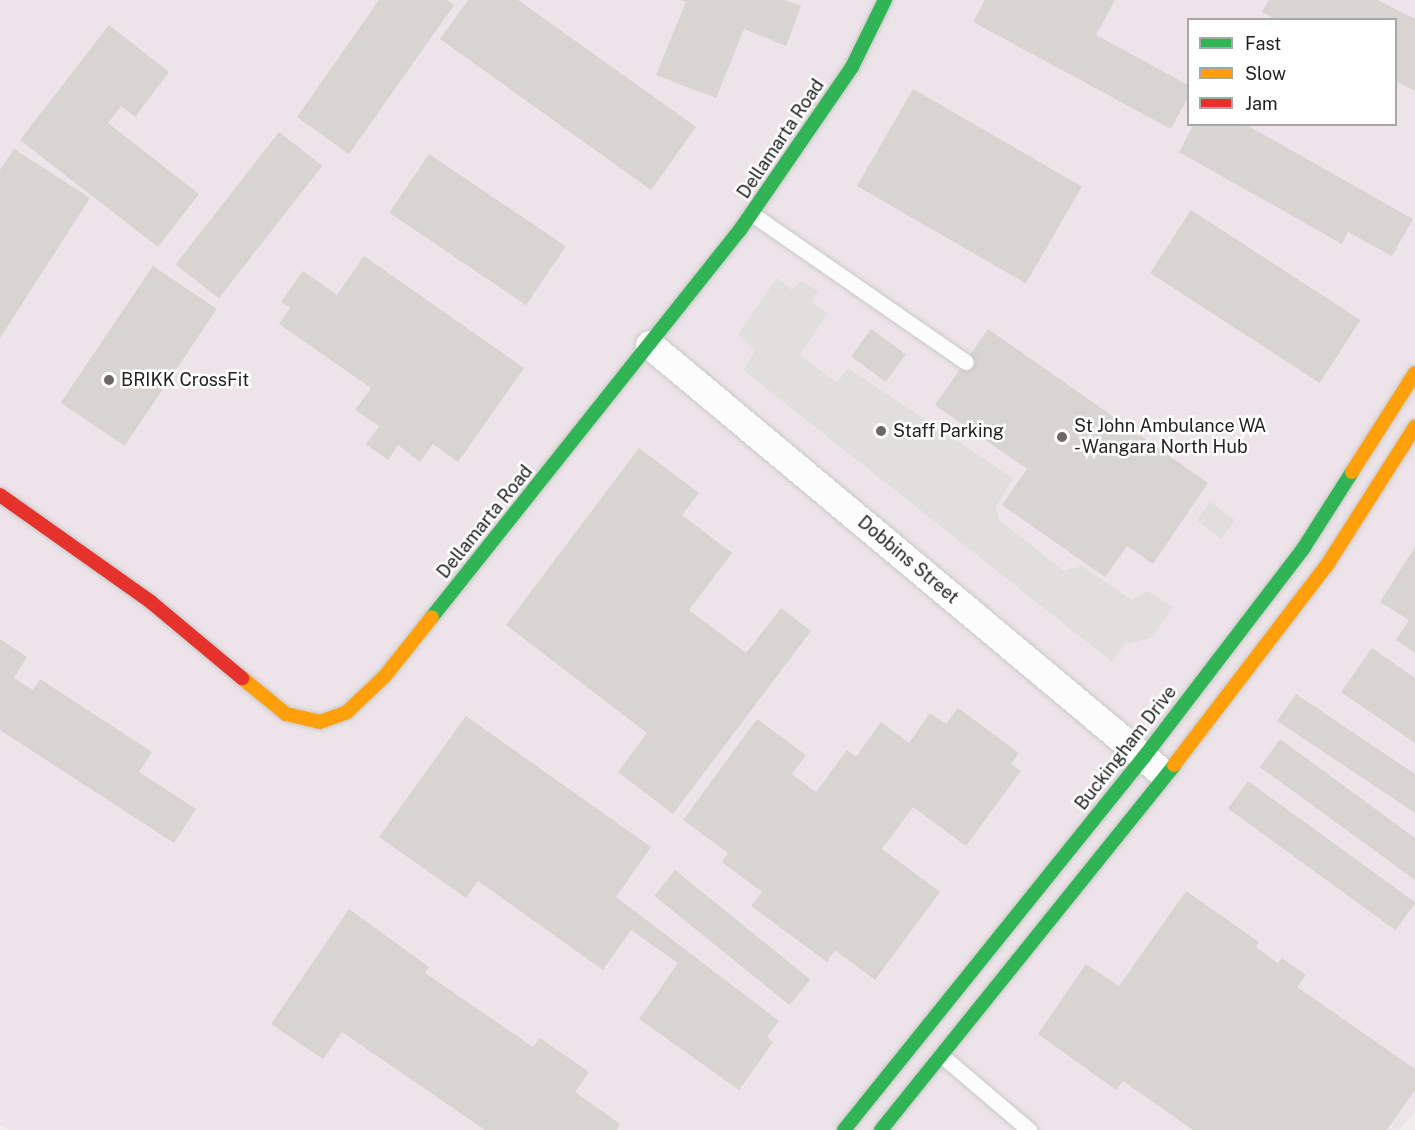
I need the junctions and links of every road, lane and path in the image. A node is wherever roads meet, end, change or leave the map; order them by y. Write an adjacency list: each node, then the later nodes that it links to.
1 (885, 0): 2 (street, Dellamarta Road)
2 (752, 214): 3 (street, Dellamarta Road); 4 (lane)
3 (650, 345): 7 (street, Dellamarta Road); 8 (street, Dobbins Street)
4 (966, 362)
5 (1415, 373): 8 (street, Buckingham Drive)
6 (1415, 427): 9 (street)
7 (0, 495)
8 (1144, 757): 9 (street, Dobbins Street); 11 (street, Buckingham Drive)
9 (1166, 776): 10 (street)
10 (941, 1055): 12 (street); 13 (lane)
11 (844, 1130)
12 (881, 1130)
13 (1029, 1130)

